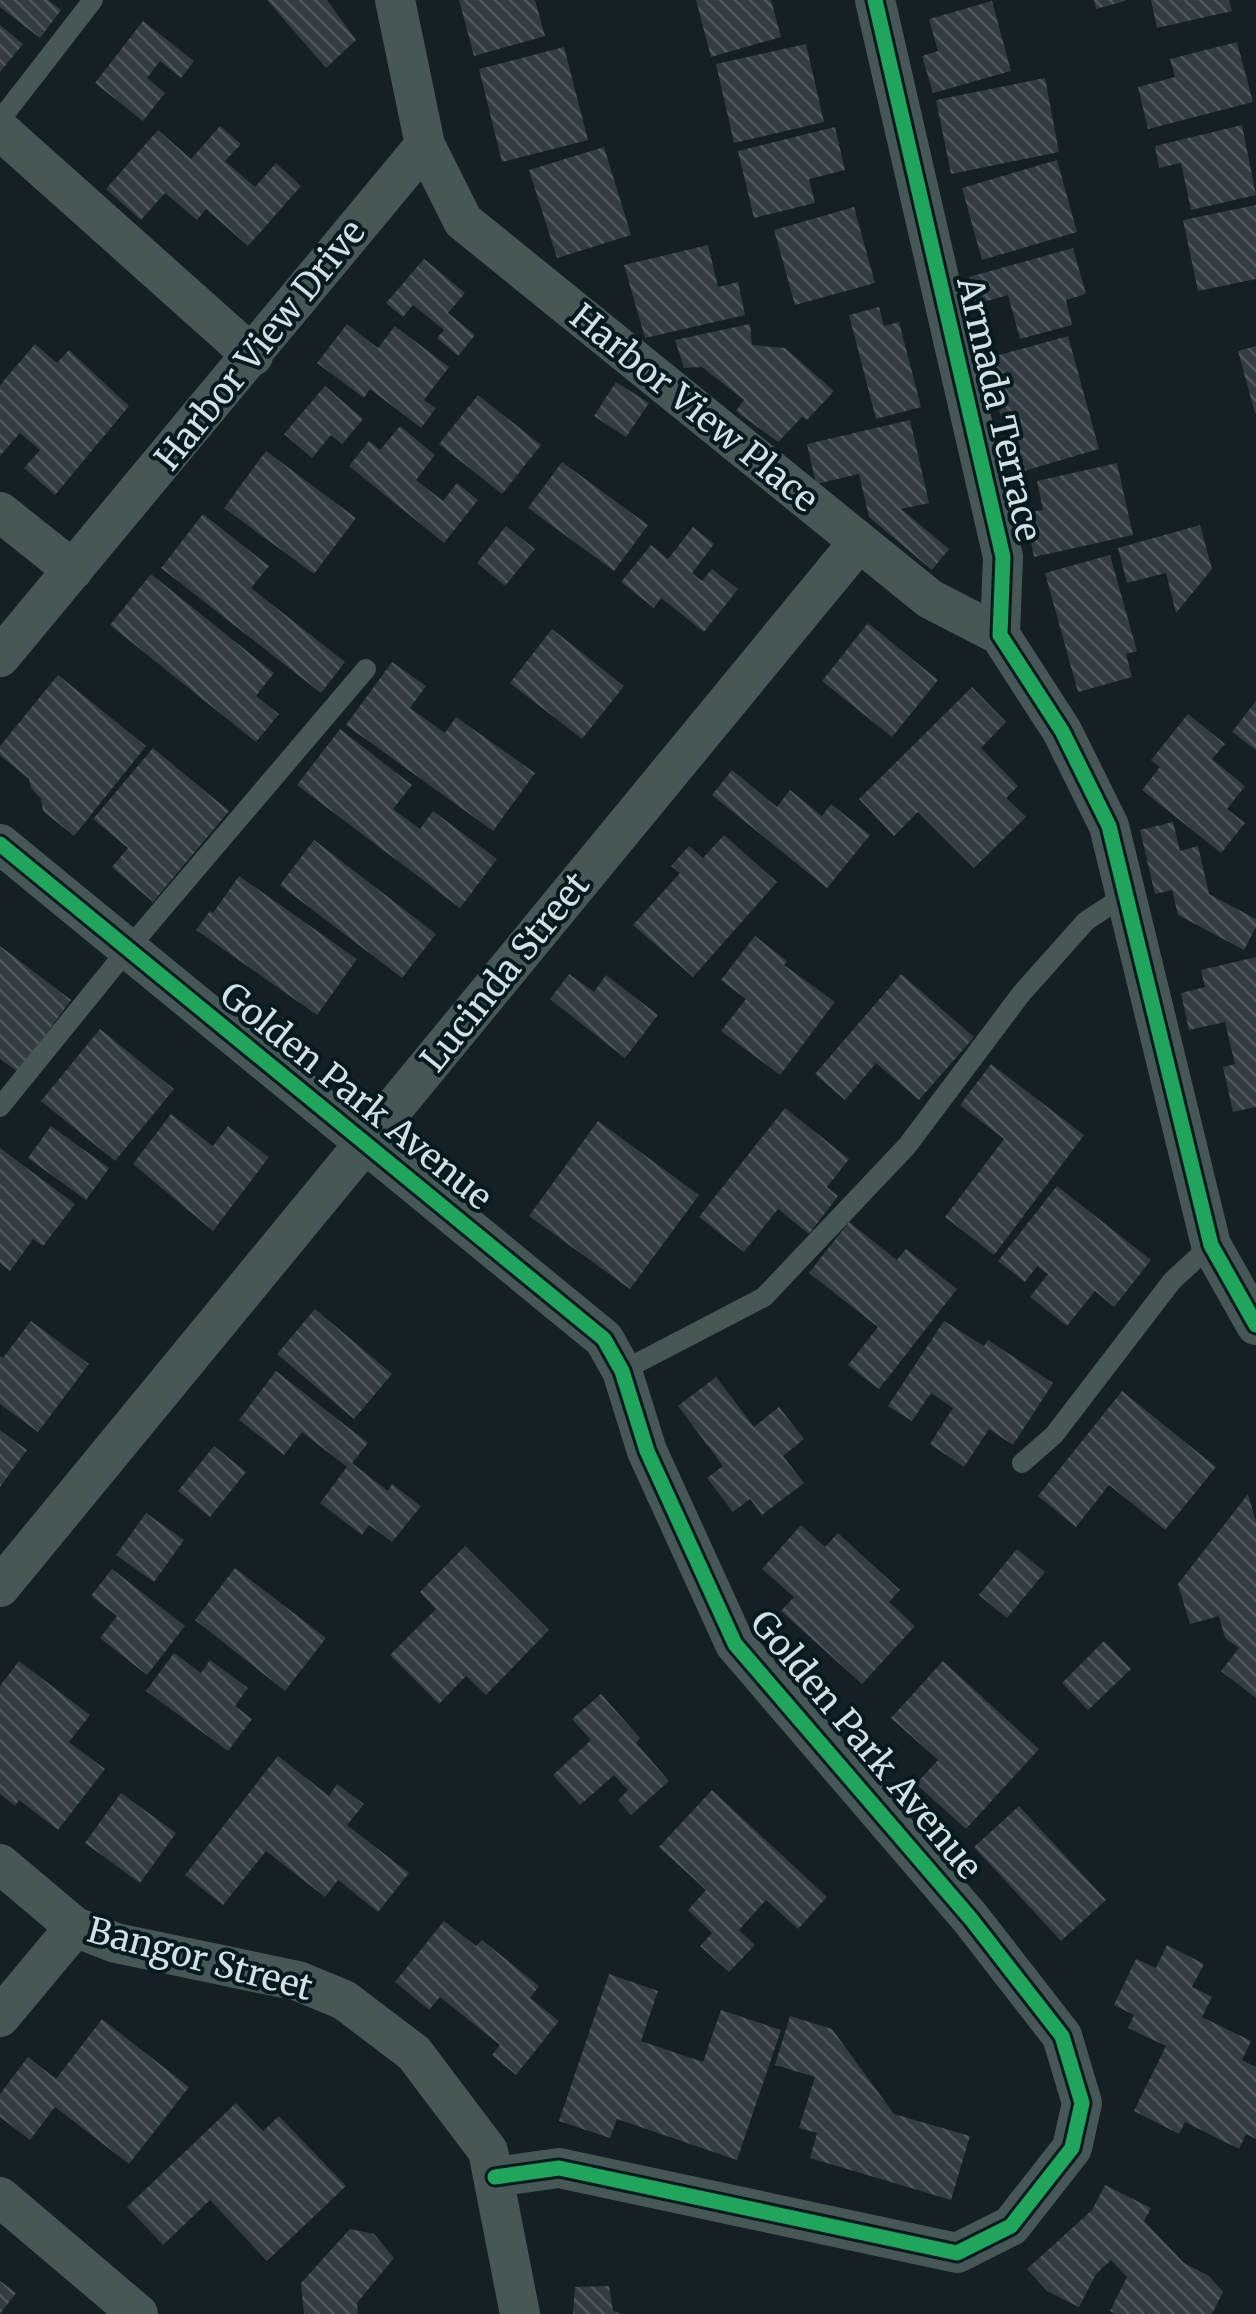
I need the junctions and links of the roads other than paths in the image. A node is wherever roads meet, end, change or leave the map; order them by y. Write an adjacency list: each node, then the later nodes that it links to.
1 (93, 0): 4 (lane)
2 (395, 0): 6 (street)
3 (875, 0): 11 (street, Armada Terrace)
4 (0, 120)
5 (0, 130): 7 (street)
6 (426, 145): 7 (street, Harbor View Drive); 9 (street, Harbor View Place)
7 (253, 356): 10 (street, Harbor View Drive)
8 (0, 512): 10 (street)
9 (858, 542): 11 (street, Harbor View Place); 18 (street, Lucinda Street)
10 (73, 570): 12 (street, Harbor View Drive)
11 (1000, 635): 15 (street)
12 (0, 658)
13 (366, 669): 16 (lane)
14 (0, 844): 16 (street, Golden Park Avenue)
15 (1124, 896): 19 (street); 21 (lane)
16 (128, 949): 17 (lane); 18 (street, Golden Park Avenue)
17 (0, 1107)
18 (365, 1142): 21 (street, Golden Park Avenue); 23 (street, Lucinda Street)
19 (1211, 1245): 20 (street); 22 (lane)
20 (1256, 1325)
21 (622, 1370): 27 (street, Golden Park Avenue)
22 (1022, 1463)
23 (0, 1587)
24 (0, 1864): 25 (street, Bangor Street)
25 (75, 1927): 26 (street); 27 (street, Bangor Street)
26 (0, 2017)
27 (496, 2177): 30 (street, Bangor Street)
28 (0, 2197): 29 (street)
29 (138, 2314)
30 (520, 2314)

